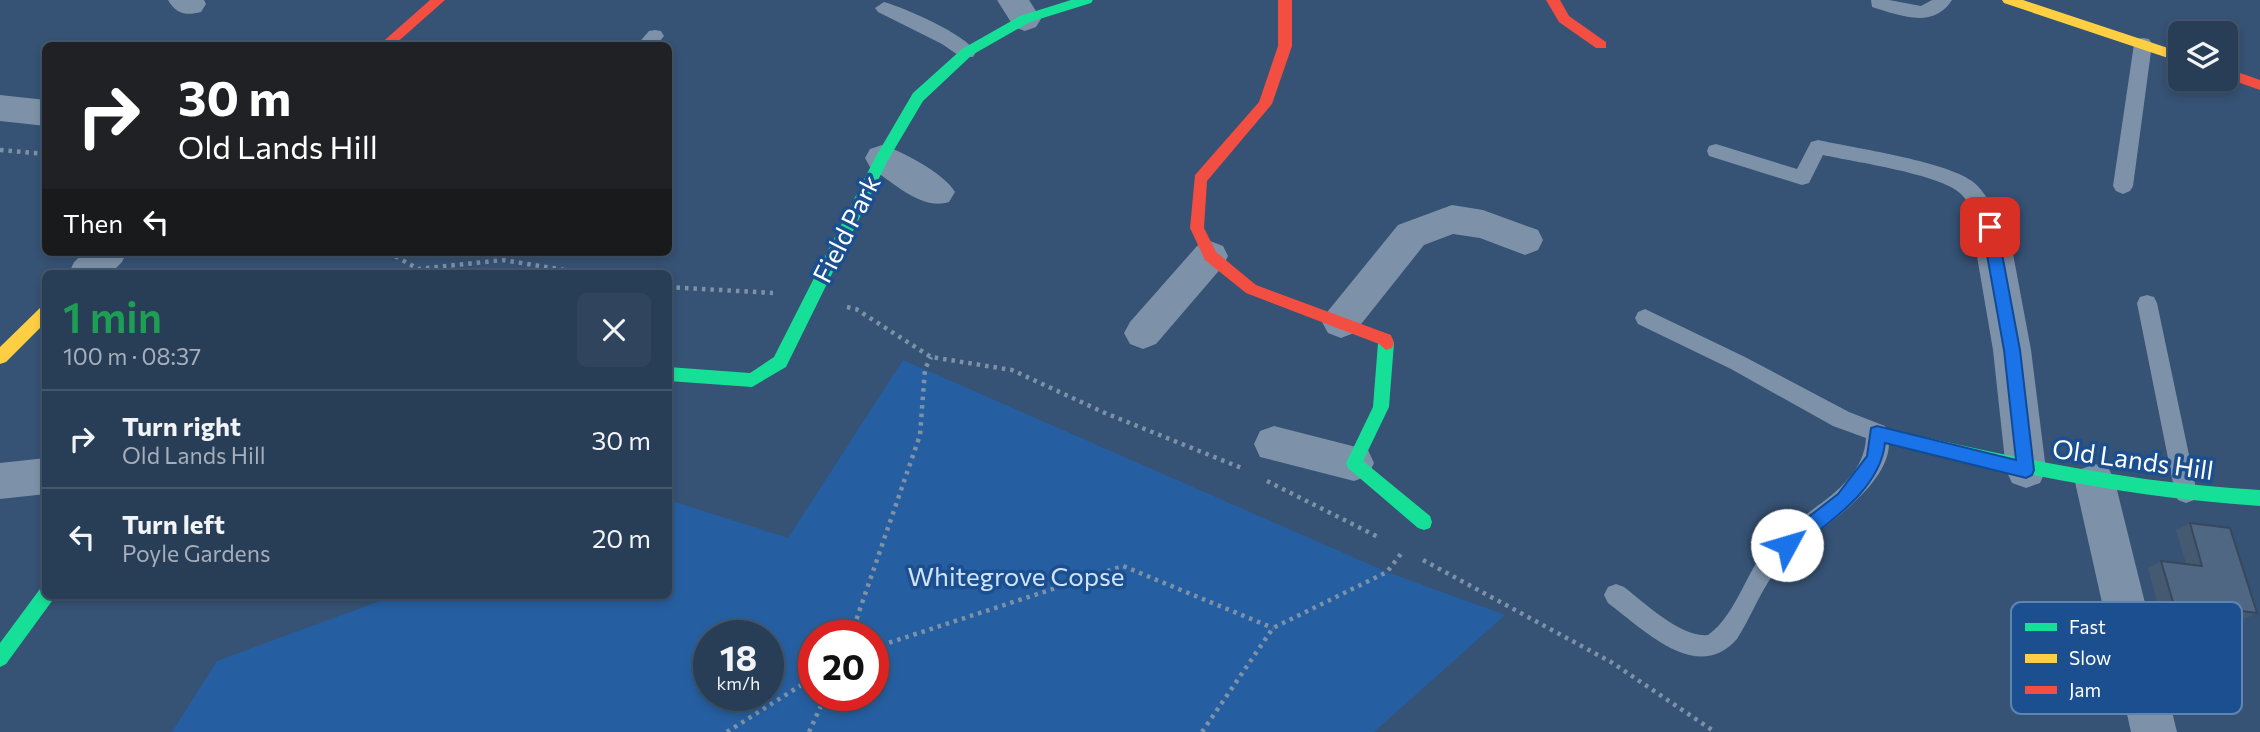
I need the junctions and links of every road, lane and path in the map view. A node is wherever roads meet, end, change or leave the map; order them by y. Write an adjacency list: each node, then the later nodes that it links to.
1 (439, 0): 10 (street)
2 (1086, 0): 9 (street, Field Park)
3 (1285, 0): 29 (street)
4 (1553, 0): 12 (street)
5 (1943, 0): 7 (lane)
6 (2009, 0): 11 (street)
7 (1878, 3)
8 (884, 8): 13 (lane)
9 (1019, 9): 13 (street, Field Park)
10 (389, 42)
11 (2143, 44): 14 (street); 23 (lane)
12 (1601, 45)
13 (967, 51): 22 (street, Field Park)
14 (2168, 53)
15 (2238, 77): 16 (street)
16 (2260, 85)
17 (0, 108): 18 (street)
18 (42, 113)
19 (0, 150): 21 (path)
20 (1716, 151): 25 (lane)
21 (42, 153)
22 (882, 158): 24 (street, Field Park); 42 (street, Field Park)
23 (2123, 186)
24 (937, 192)
25 (1990, 227): 46 (street)
26 (1524, 240): 38 (street)
27 (105, 256): 30 (street)
28 (395, 256): 31 (path)
29 (1210, 256): 38 (street); 39 (street)
30 (90, 270)
31 (565, 270)
32 (672, 287): 33 (path)
33 (766, 292)
34 (2147, 303): 50 (lane)
35 (856, 309): 41 (path)
36 (42, 316): 40 (street)
37 (1645, 318): 43 (lane)
38 (1341, 322): 44 (street)
39 (1143, 333)
40 (0, 357)
41 (931, 357): 45 (path); 59 (path)
42 (672, 374)
43 (1877, 433): 46 (street, Old Lands Hill); 56 (lane)
44 (1354, 463): 45 (street); 52 (street)
45 (1261, 464): 53 (path)
46 (2026, 470): 49 (street, Old Lands Hill)
47 (42, 476): 48 (street)
48 (0, 481)
49 (2095, 482): 50 (street, Old Lands Hill); 58 (street)
50 (2186, 493): 51 (street, Old Lands Hill)
51 (2260, 499)
52 (1424, 522)
53 (1380, 538)
54 (1392, 544): 60 (path)
55 (1416, 556): 69 (path)
56 (1616, 595)
57 (43, 599): 62 (street)
58 (2123, 602)
59 (856, 620)
60 (1273, 628): 61 (path); 68 (path)
61 (889, 643)
62 (0, 658)
63 (798, 687): 66 (path)
64 (818, 711): 67 (path)
65 (2150, 714): 70 (street)
66 (727, 732)
67 (808, 732)
68 (1202, 732)
69 (1715, 732)
70 (2154, 732)

